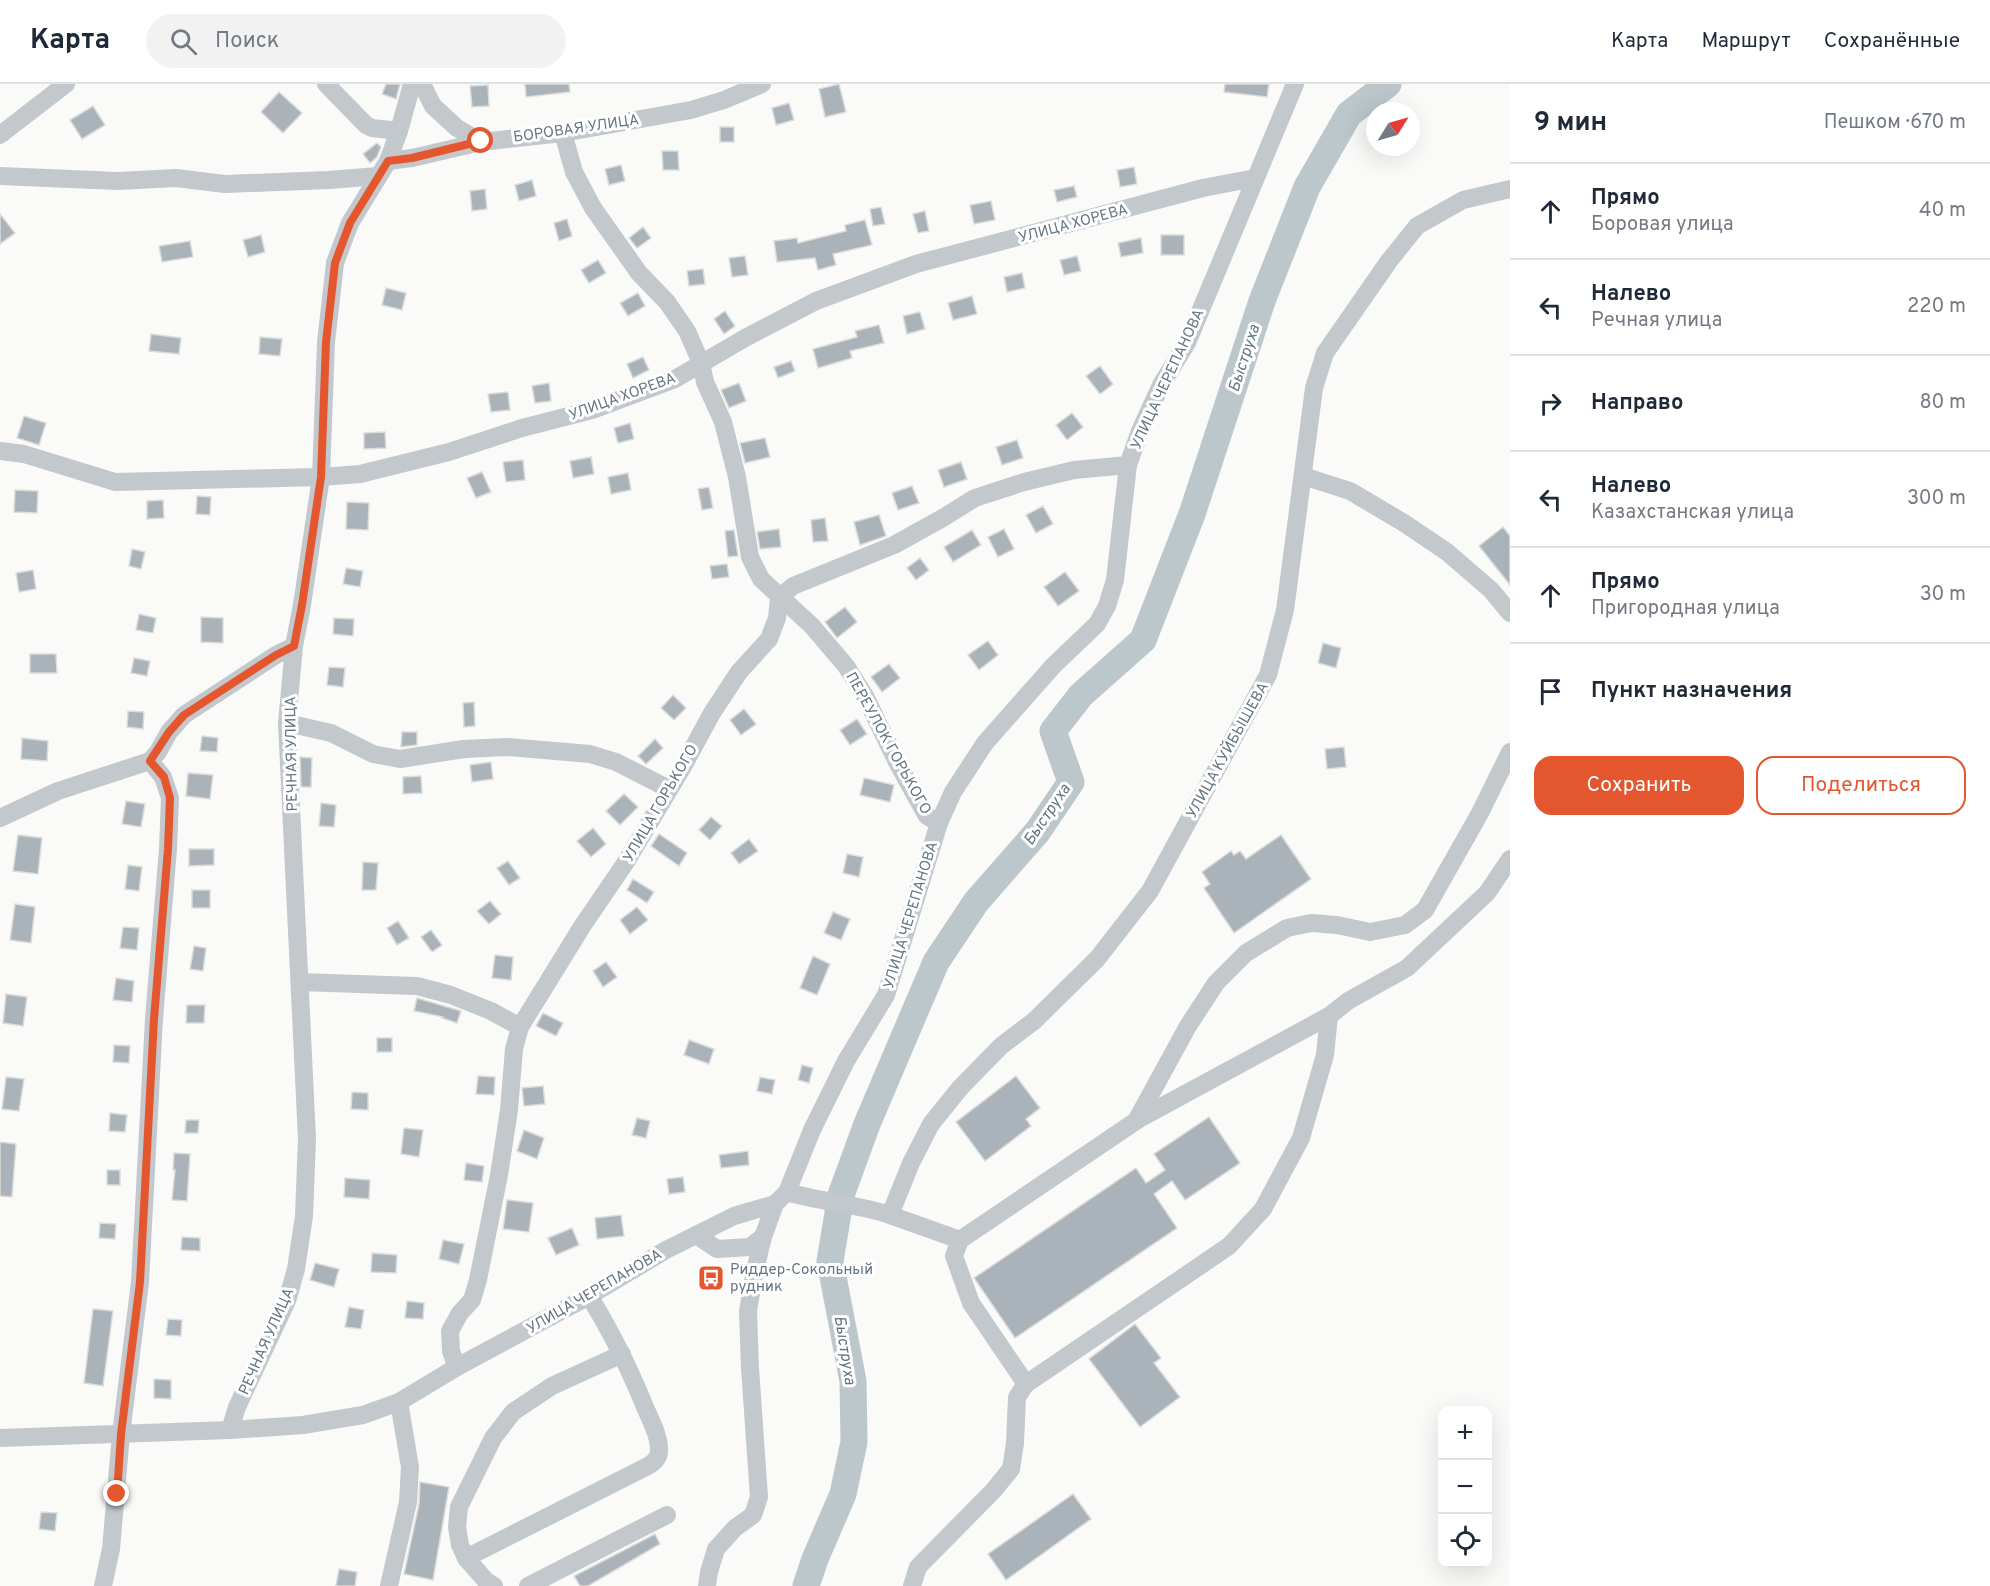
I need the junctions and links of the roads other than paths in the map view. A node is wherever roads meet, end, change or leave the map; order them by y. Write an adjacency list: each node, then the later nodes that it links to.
1 (66, 84): 9 (street)
2 (326, 84): 7 (street)
3 (412, 84): 7 (street, РЕЧНАЯ УЛИЦА)
4 (422, 84): 10 (street)
5 (762, 84): 8 (street, БОРОВАЯ УЛИЦА)
6 (1295, 84): 13 (street, УЛИЦА ЧЕРЕПАНОВА)
7 (399, 131): 11 (street, РЕЧНАЯ УЛИЦА)
8 (563, 133): 10 (street, БОРОВАЯ УЛИЦА); 15 (street, ПЕРЕУЛОК ГОРЬКОГО)
9 (0, 135)
10 (481, 141): 11 (street, БОРОВАЯ УЛИЦА)
11 (383, 168): 12 (street, БОРОВАЯ УЛИЦА); 19 (street, РЕЧНАЯ УЛИЦА)
12 (0, 176)
13 (1255, 178): 15 (street, УЛИЦА ХОРЕВА); 17 (street, УЛИЦА ЧЕРЕПАНОВА)
14 (1510, 189): 18 (street, УЛИЦА КУЙБЫШЕВА)
15 (701, 363): 19 (street, УЛИЦА ХОРЕВА); 20 (street, ПЕРЕУЛОК ГОРЬКОГО)
16 (0, 451): 19 (street, УЛИЦА ХОРЕВА)
17 (1128, 465): 20 (street); 28 (street, УЛИЦА ЧЕРЕПАНОВА)
18 (1303, 476): 21 (street); 35 (street, УЛИЦА КУЙБЫШЕВА)
19 (321, 477): 22 (street, РЕЧНАЯ УЛИЦА)
20 (779, 598): 26 (street, УЛИЦА ГОРЬКОГО); 28 (street, ПЕРЕУЛОК ГОРЬКОГО)
21 (1510, 613)
22 (294, 646): 23 (street, РЕЧНАЯ УЛИЦА); 25 (street)
23 (287, 723): 26 (street); 30 (street, РЕЧНАЯ УЛИЦА)
24 (1510, 752): 33 (street)
25 (150, 761): 27 (street); 45 (street)
26 (669, 789): 32 (street, УЛИЦА ГОРЬКОГО)
27 (0, 818)
28 (939, 823): 34 (street, УЛИЦА ЧЕРЕПАНОВА)
29 (1510, 859): 31 (street)
30 (300, 982): 32 (street); 44 (street, РЕЧНАЯ УЛИЦА)
31 (1329, 1016): 33 (street); 42 (street)
32 (520, 1027): 41 (street, УЛИЦА ГОРЬКОГО)
33 (1136, 1121): 38 (street)
34 (781, 1198): 35 (street); 36 (street, УЛИЦА ЧЕРЕПАНОВА); 37 (street)
35 (882, 1213): 38 (street)
36 (696, 1235): 37 (street); 39 (street, УЛИЦА ЧЕРЕПАНОВА)
37 (763, 1237): 53 (street)
38 (960, 1240): 42 (street)
39 (589, 1296): 40 (street); 41 (street, УЛИЦА ЧЕРЕПАНОВА)
40 (622, 1354): 48 (street); 48 (street)
41 (457, 1368): 43 (street, УЛИЦА ЧЕРЕПАНОВА)
42 (1026, 1384): 54 (street)
43 (399, 1402): 44 (street, УЛИЦА ЧЕРЕПАНОВА); 50 (street)
44 (230, 1430): 45 (street, УЛИЦА ЧЕРЕПАНОВА)
45 (121, 1434): 46 (street, УЛИЦА ЧЕРЕПАНОВА); 49 (street)
46 (0, 1438)
47 (667, 1515): 52 (street)
48 (466, 1558): 51 (street)
49 (103, 1586)
50 (389, 1586)
51 (494, 1586)
52 (528, 1586)
53 (707, 1586)
54 (912, 1586)

